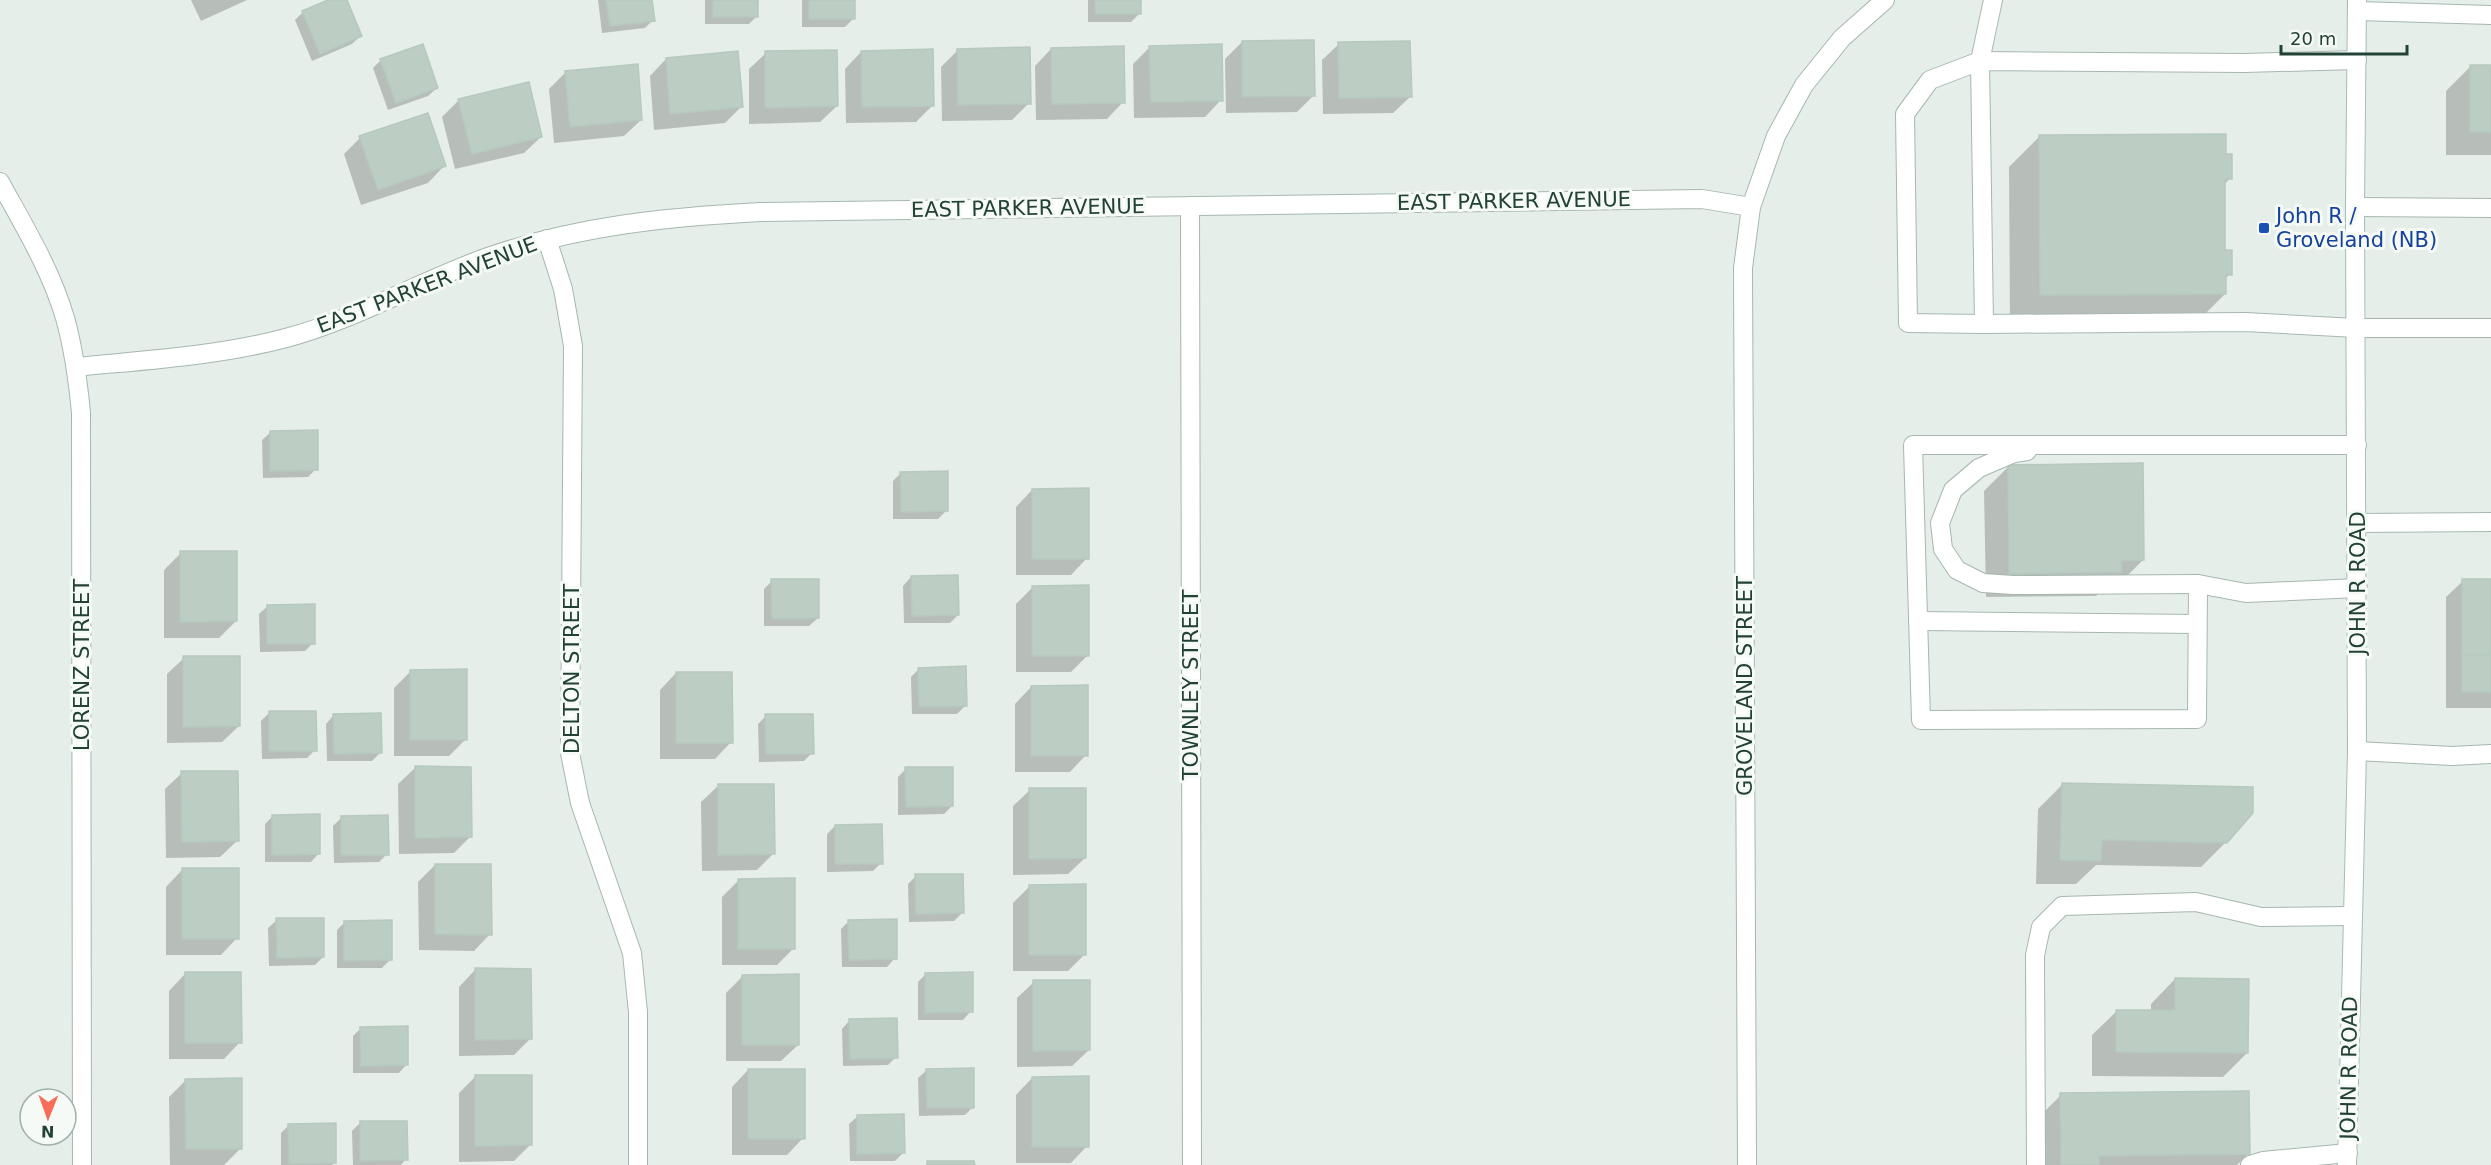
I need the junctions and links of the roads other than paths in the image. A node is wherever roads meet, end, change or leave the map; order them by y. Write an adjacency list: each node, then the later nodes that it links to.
1 (1885, 0): 9 (street)
2 (1993, 0): 6 (street)
3 (2358, 6): 4 (street); 5 (street, JOHN R ROAD)
4 (2491, 15)
5 (2357, 60): 6 (street); 10 (street, JOHN R ROAD)
6 (1980, 61): 13 (street); 13 (street)
7 (0, 182): 16 (street, LORENZ STREET)
8 (1190, 206): 9 (street, EAST PARKER AVENUE); 12 (street, EAST PARKER AVENUE); 31 (street, TOWNLEY STREET)
9 (1751, 207): 32 (street, GROVELAND STREET)
10 (2355, 207): 11 (street); 14 (street, JOHN R ROAD)
11 (2491, 208)
12 (547, 239): 16 (street, EAST PARKER AVENUE); 30 (street, DELTON STREET)
13 (1984, 324): 14 (street)
14 (2356, 328): 15 (street); 18 (street, JOHN R ROAD)
15 (2491, 328)
16 (76, 367): 29 (street, LORENZ STREET)
17 (2070, 445): 18 (street); 21 (street); 23 (street)
18 (2357, 445): 20 (street, JOHN R ROAD)
19 (2491, 522): 20 (street)
20 (2358, 523): 22 (street, JOHN R ROAD)
21 (2198, 585): 22 (street); 24 (street)
22 (2358, 588): 25 (street, JOHN R ROAD)
23 (1918, 621): 24 (street); 24 (street)
24 (2197, 624)
25 (2357, 751): 26 (street); 27 (street, JOHN R ROAD)
26 (2491, 754)
27 (2353, 916): 28 (street, JOHN R ROAD); 33 (street)
28 (2347, 1159): 34 (street)
29 (82, 1165)
30 (638, 1165)
31 (1192, 1165)
32 (1747, 1165)
33 (2036, 1165)
34 (2250, 1165)

